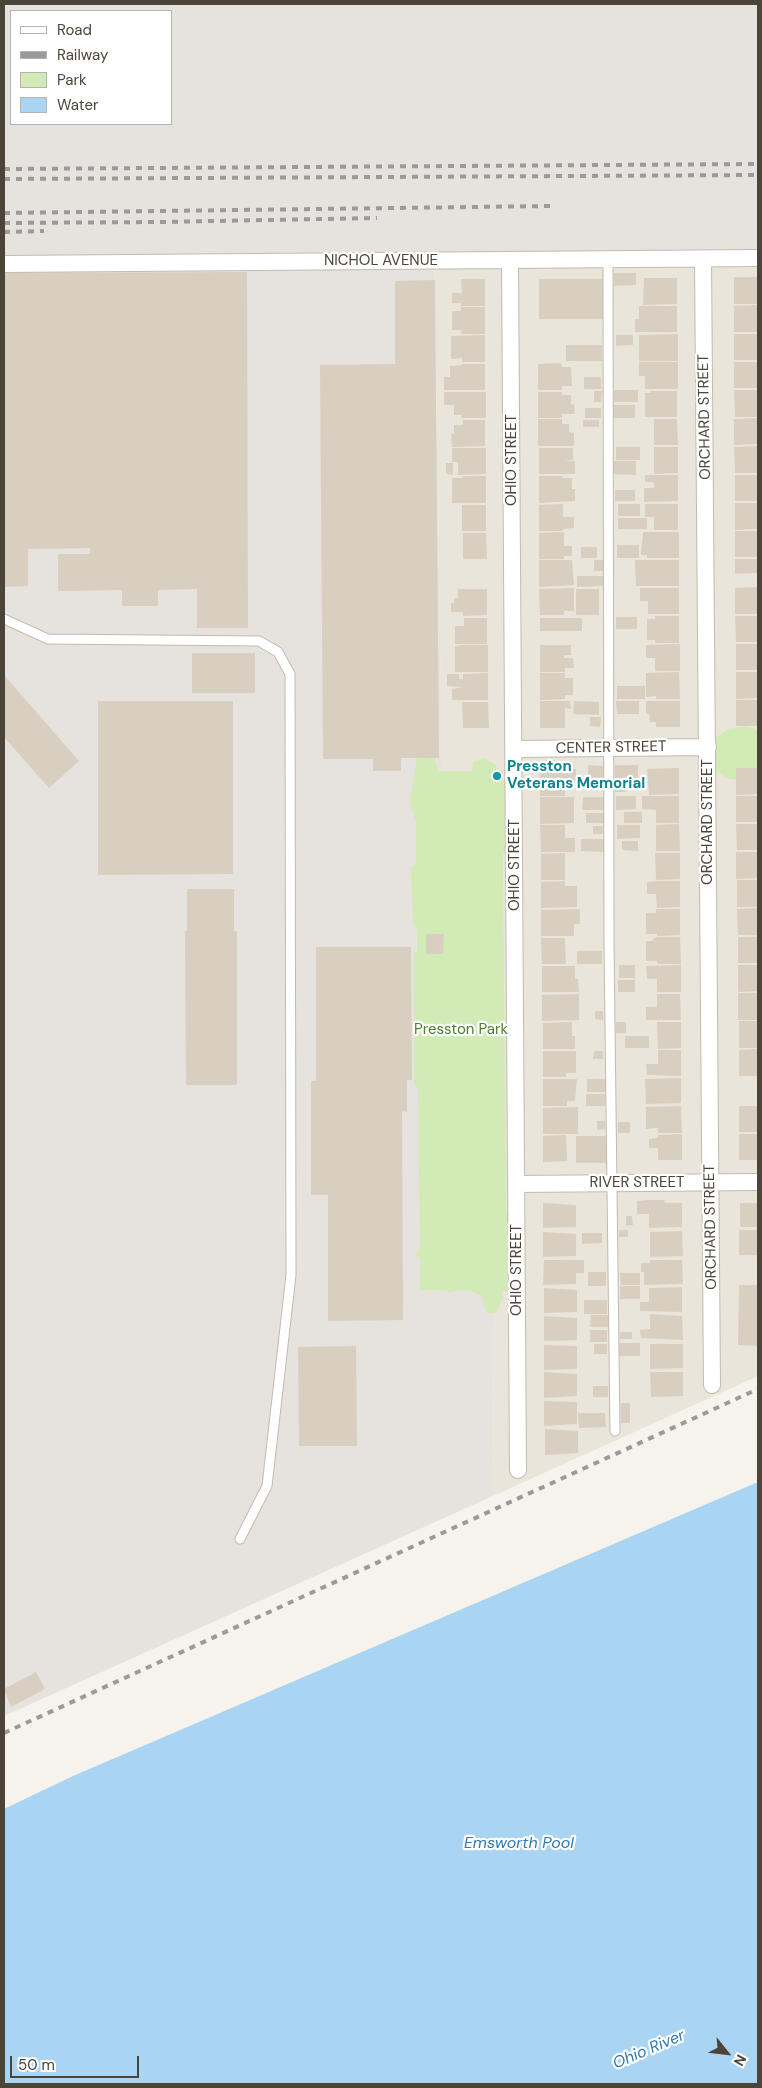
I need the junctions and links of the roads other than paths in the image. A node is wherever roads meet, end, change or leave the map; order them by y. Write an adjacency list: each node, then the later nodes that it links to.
1 (758, 258): 3 (street, NICHOL AVENUE)
2 (608, 259): 3 (street, NICHOL AVENUE); 4 (street, NICHOL AVENUE); 8 (lane)
3 (703, 259): 7 (street, ORCHARD STREET)
4 (510, 260): 5 (street, NICHOL AVENUE); 9 (street, OHIO STREET)
5 (4, 264)
6 (4, 619): 17 (lane)
7 (708, 747): 8 (street, CENTER STREET); 12 (street, ORCHARD STREET)
8 (608, 748): 9 (street, CENTER STREET); 11 (lane)
9 (514, 749): 13 (street, OHIO STREET)
10 (758, 1182): 12 (street, RIVER STREET)
11 (612, 1183): 12 (street, RIVER STREET); 13 (street, RIVER STREET); 15 (lane)
12 (710, 1183): 14 (street, ORCHARD STREET)
13 (516, 1184): 16 (street, OHIO STREET)
14 (712, 1385)
15 (615, 1431)
16 (518, 1470)
17 (240, 1539)

